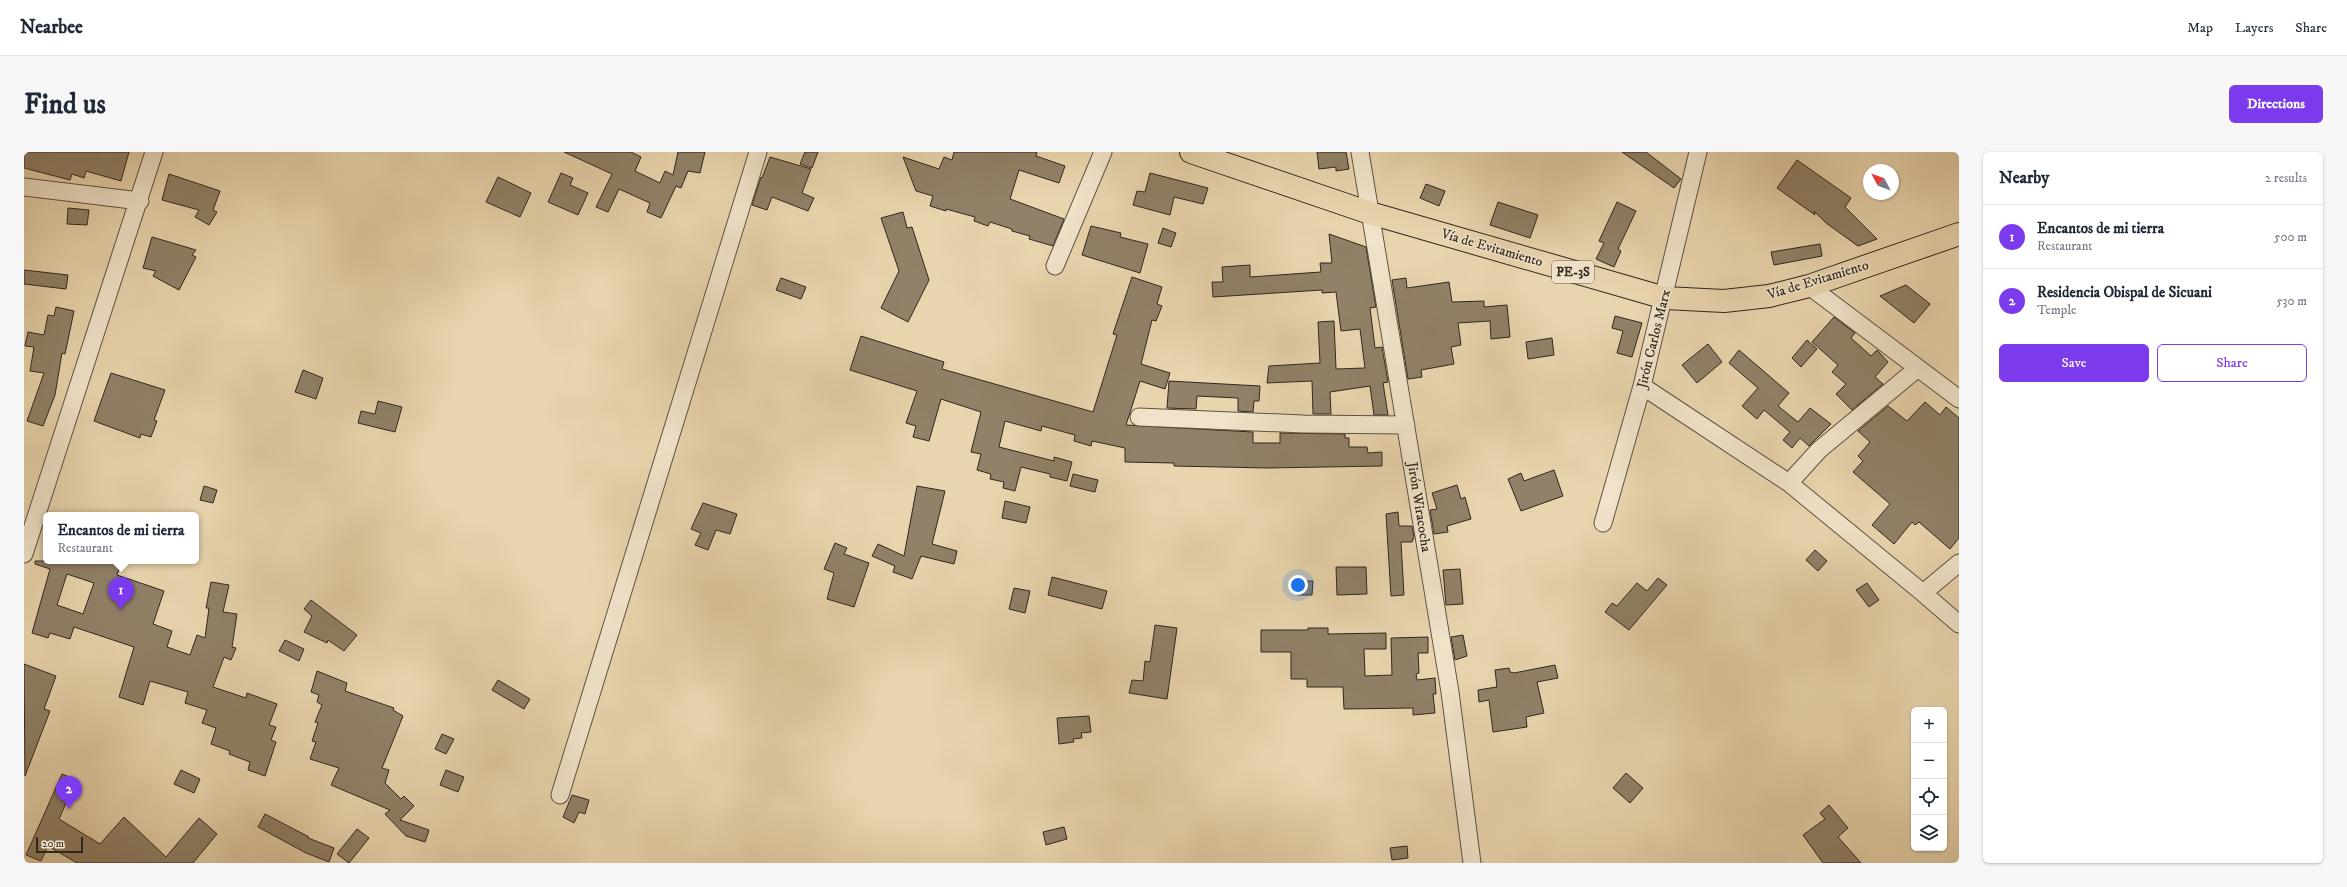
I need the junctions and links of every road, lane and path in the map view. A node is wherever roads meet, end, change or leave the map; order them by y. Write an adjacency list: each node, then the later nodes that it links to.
1 (154, 152): 8 (street)
2 (758, 152): 25 (street)
3 (1103, 152): 11 (street)
4 (1191, 152): 9 (highway, Vía de Evitamiento / PE-3S)
5 (1360, 152): 9 (street, Jirón Wiracocha)
6 (1698, 152): 13 (street, Jirón Carlos Marx)
7 (24, 187): 8 (street)
8 (140, 201): 21 (street)
9 (1370, 213): 13 (highway, Vía de Evitamiento / PE-3S); 18 (street, Jirón Wiracocha)
10 (1959, 234): 12 (highway, Vía de Evitamiento / PE-3S)
11 (1055, 266)
12 (1809, 286): 13 (highway, Vía de Evitamiento / PE-3S); 14 (street)
13 (1665, 298): 15 (street, Jirón Carlos Marx)
14 (1918, 368): 16 (street); 19 (street)
15 (1642, 386): 19 (street); 20 (street, Jirón Carlos Marx)
16 (1959, 399)
17 (1139, 417): 18 (street)
18 (1406, 425): 26 (street, Jirón Wiracocha)
19 (1789, 483): 23 (street)
20 (1603, 523)
21 (24, 554)
22 (1959, 563): 23 (street)
23 (1924, 593): 24 (street)
24 (1959, 624)
25 (560, 795)
26 (1472, 863)

